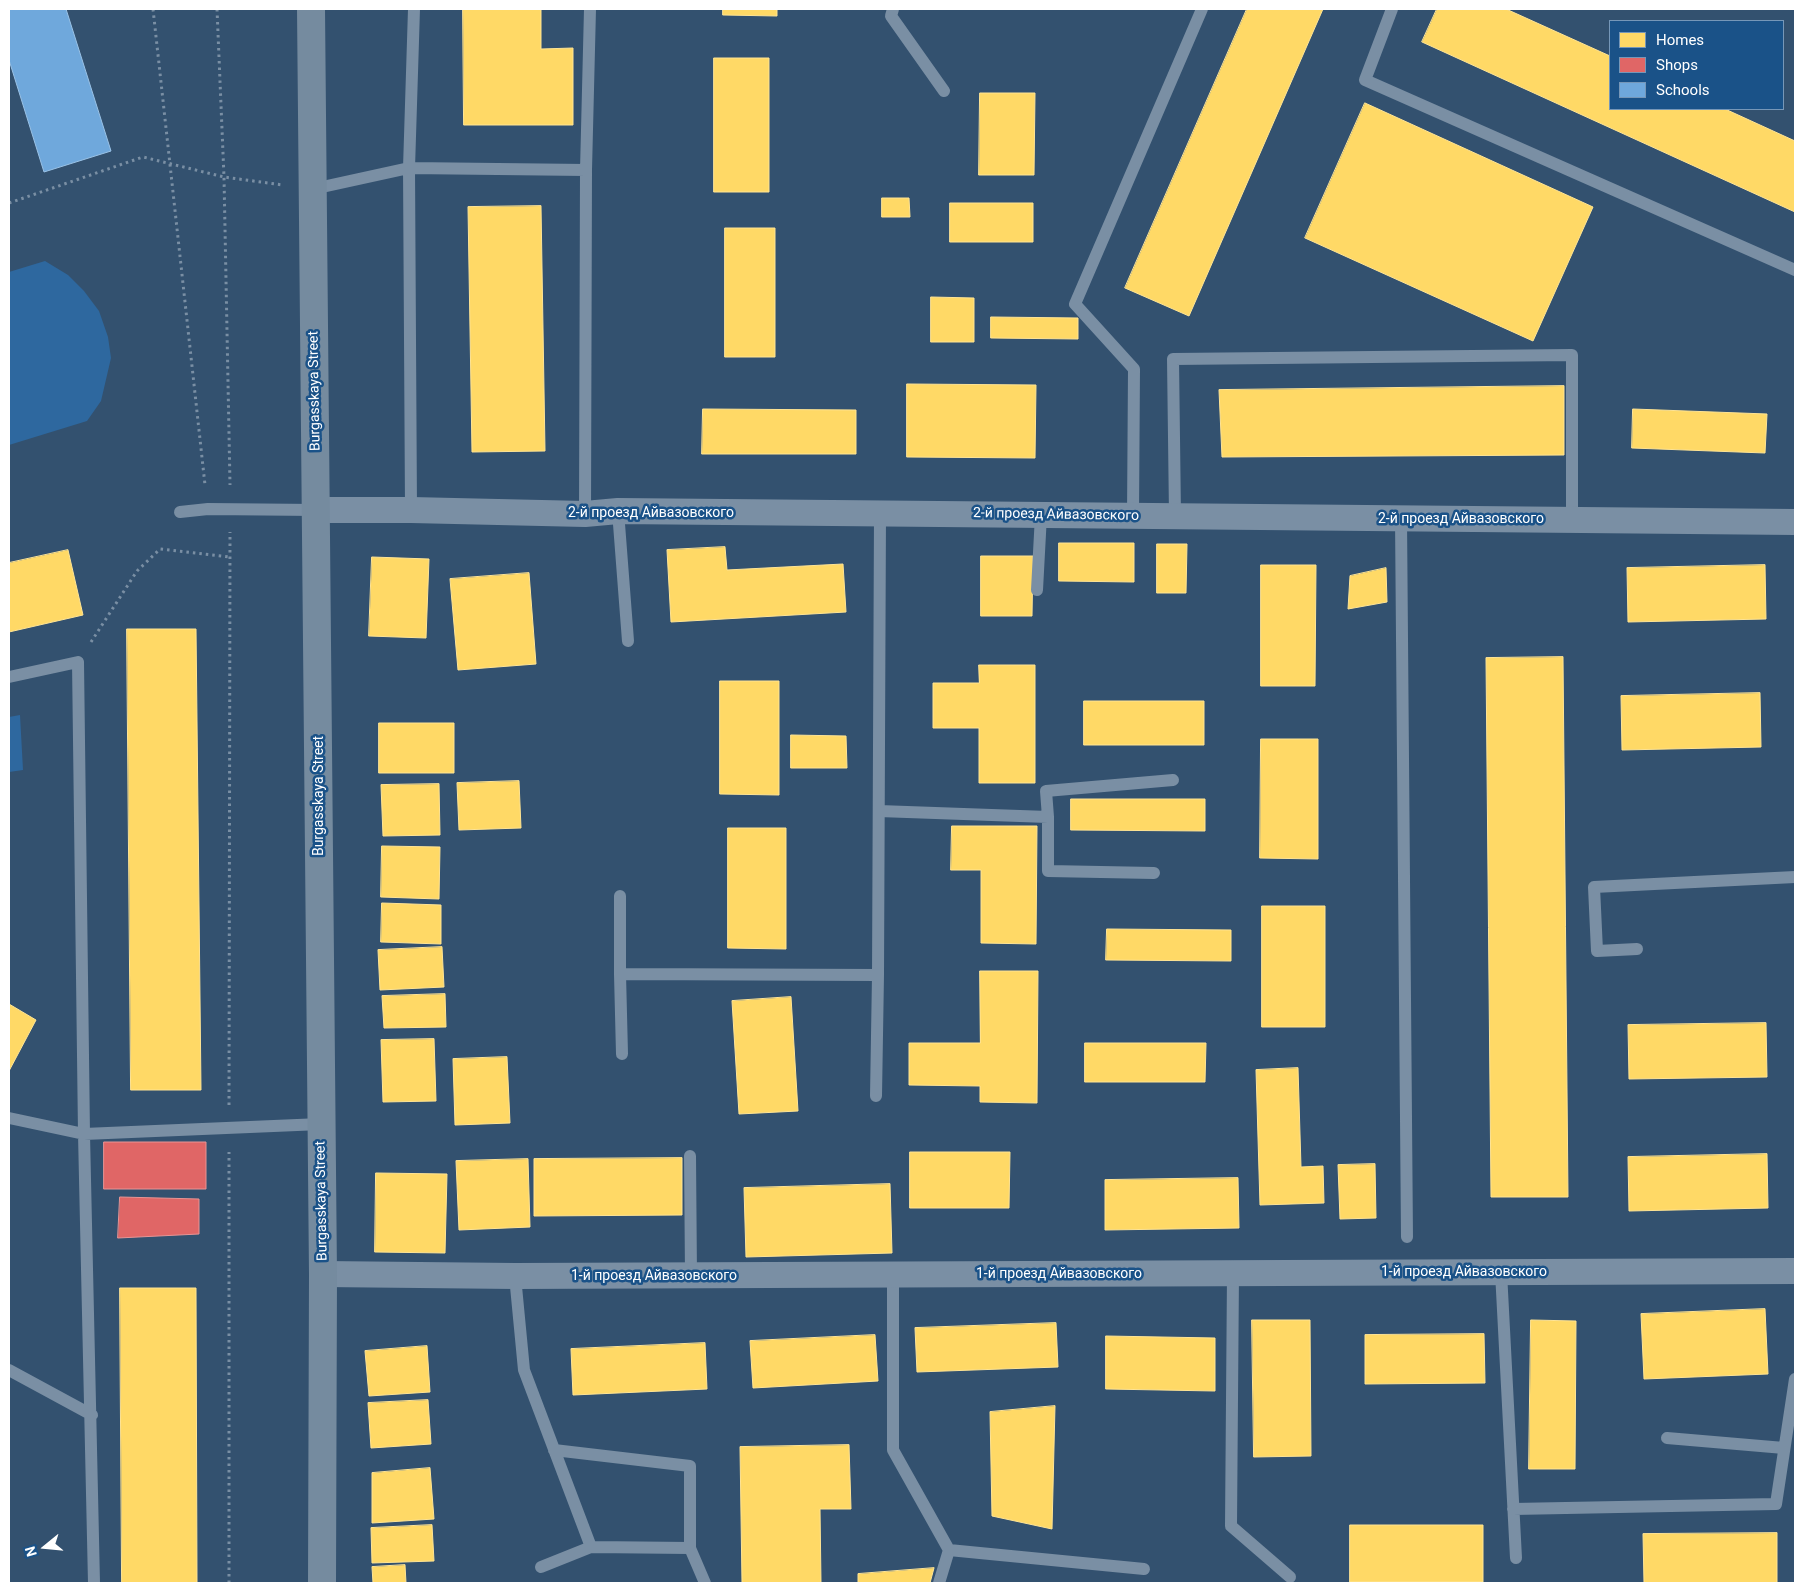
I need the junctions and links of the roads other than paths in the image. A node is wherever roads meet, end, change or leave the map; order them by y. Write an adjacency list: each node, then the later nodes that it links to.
1 (312, 9): 10 (street, Burgasskaya Street)
2 (414, 9): 8 (lane)
3 (590, 9): 9 (lane)
4 (893, 9): 7 (lane)
5 (1202, 9): 19 (lane)
6 (1392, 9): 11 (lane)
7 (944, 91)
8 (409, 168): 9 (lane); 10 (lane); 13 (lane)
9 (586, 170): 16 (lane)
10 (313, 189): 12 (street, Burgasskaya Street)
11 (1795, 270)
12 (317, 510): 13 (street, 2-й проезд Айвазовского); 15 (lane); 39 (street, Burgasskaya Street)
13 (411, 510): 16 (street, 2-й проезд Айвазовского)
14 (618, 511): 16 (street, 2-й проезд Айвазовского); 17 (street, 2-й проезд Айвазовского); 25 (lane)
15 (180, 512)
16 (585, 514)
17 (880, 514): 18 (street, 2-й проезд Айвазовского); 28 (lane)
18 (1041, 515): 19 (street, 2-й проезд Айвазовского); 24 (lane)
19 (1133, 516): 20 (street, 2-й проезд Айвазовского)
20 (1175, 516): 21 (street, 2-й проезд Айвазовского); 22 (lane)
21 (1401, 518): 22 (street, 2-й проезд Айвазовского); 42 (lane)
22 (1572, 520): 23 (street, 2-й проезд Айвазовского)
23 (1795, 522)
24 (1037, 590)
25 (628, 641)
26 (9, 677): 40 (lane)
27 (1172, 780): 29 (lane)
28 (879, 811): 29 (lane); 35 (lane)
29 (1048, 818): 30 (lane)
30 (1154, 873)
31 (1795, 877): 33 (lane)
32 (620, 896): 34 (lane)
33 (1637, 949)
34 (620, 974): 35 (lane); 36 (lane)
35 (878, 975): 37 (lane)
36 (622, 1054)
37 (876, 1096)
38 (9, 1118): 40 (lane)
39 (321, 1124): 40 (lane); 46 (street, Burgasskaya Street)
40 (84, 1134): 52 (lane)
41 (690, 1156): 49 (lane)
42 (1406, 1237)
43 (1795, 1271): 44 (street, 1-й проезд Айвазовского)
44 (1501, 1272): 45 (street, 1-й проезд Айвазовского); 56 (lane)
45 (1233, 1273): 47 (street, 1-й проезд Айвазовского); 63 (lane)
46 (323, 1274): 48 (street, 1-й проезд Айвазовского); 65 (street, Burgasskaya Street)
47 (893, 1275): 49 (street, 1-й проезд Айвазовского); 59 (lane)
48 (515, 1276): 49 (street, 1-й проезд Айвазовского); 55 (lane)
49 (691, 1276)
50 (9, 1370): 52 (lane)
51 (1795, 1379): 54 (lane)
52 (92, 1415): 64 (lane)
53 (1667, 1438): 54 (lane)
54 (1784, 1448): 56 (lane)
55 (554, 1450): 57 (lane); 58 (lane)
56 (1513, 1509): 60 (lane)
57 (592, 1547): 58 (lane); 61 (lane)
58 (690, 1548): 66 (lane)
59 (949, 1550): 62 (lane); 67 (lane)
60 (1516, 1558)
61 (541, 1567)
62 (1144, 1569)
63 (1290, 1577)
64 (94, 1583)
65 (322, 1583)
66 (705, 1583)
67 (939, 1583)

